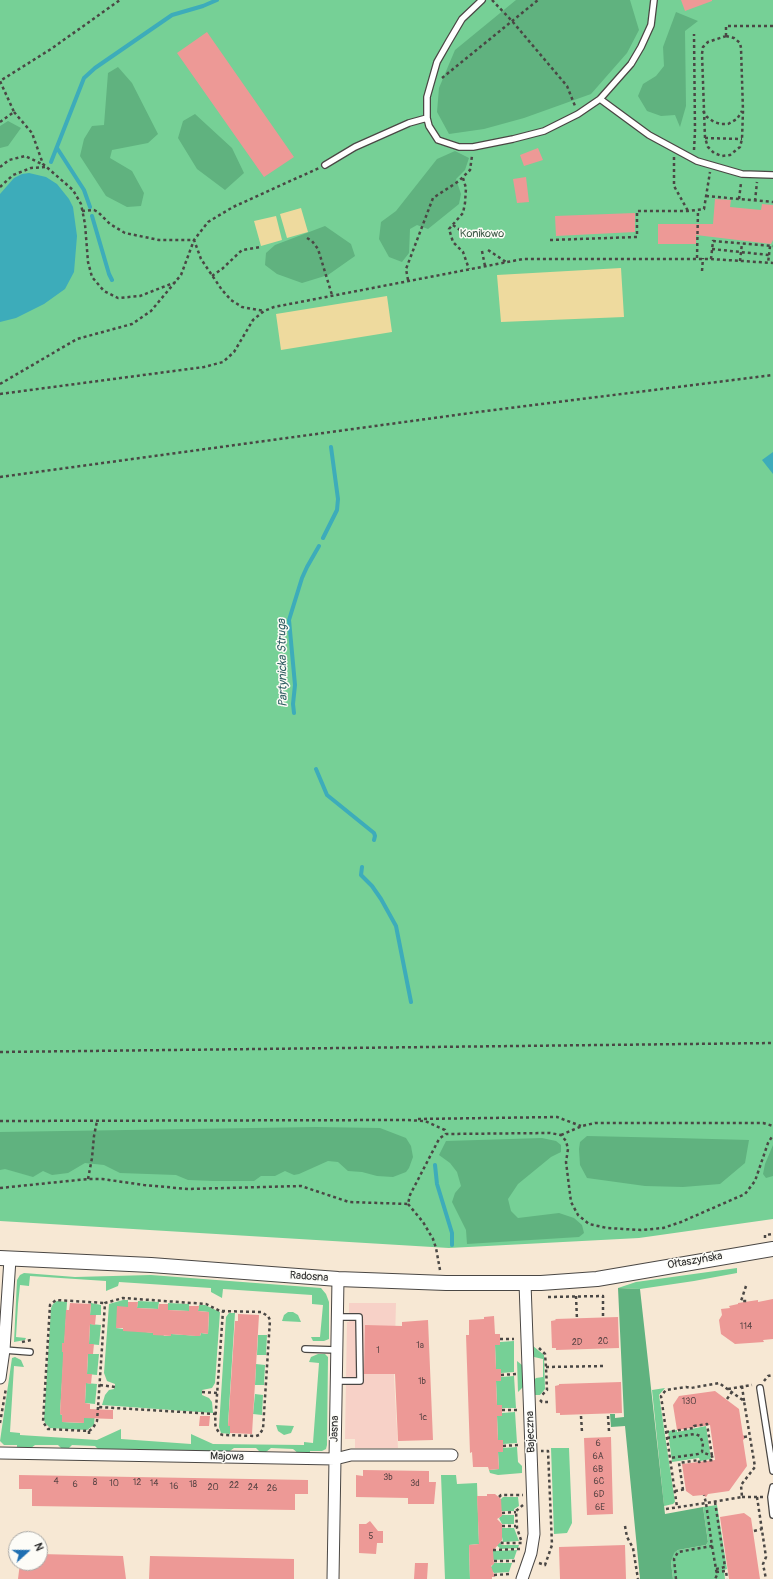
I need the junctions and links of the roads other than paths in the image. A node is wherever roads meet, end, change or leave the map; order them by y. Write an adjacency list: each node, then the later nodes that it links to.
1 (482, 0): 4 (lane)
2 (654, 0): 3 (lane)
3 (600, 99): 4 (lane); 6 (lane)
4 (427, 118): 5 (lane)
5 (325, 165)
6 (773, 175)
7 (773, 1249): 9 (street, Ołtaszyńska)
8 (5, 1258): 10 (street, Radosna); 14 (street)
9 (618, 1274): 11 (street, Radosna)
10 (338, 1278): 11 (street, Radosna); 12 (street, Jasna)
11 (525, 1283): 27 (street, Bajeczna)
12 (337, 1317): 15 (street, Jasna); 18 (lane)
13 (305, 1349): 15 (lane)
14 (4, 1350): 16 (lane); 17 (street)
15 (337, 1350): 18 (street, Jasna)
16 (30, 1352)
17 (0, 1378)
18 (336, 1381): 22 (street, Jasna)
19 (760, 1388): 23 (lane)
20 (0, 1453): 22 (street, Majowa)
21 (452, 1456): 22 (street, Majowa)
22 (335, 1459): 26 (street, Jasna)
23 (773, 1471)
24 (773, 1487): 25 (lane)
25 (773, 1515)
26 (333, 1579)
27 (522, 1579)

